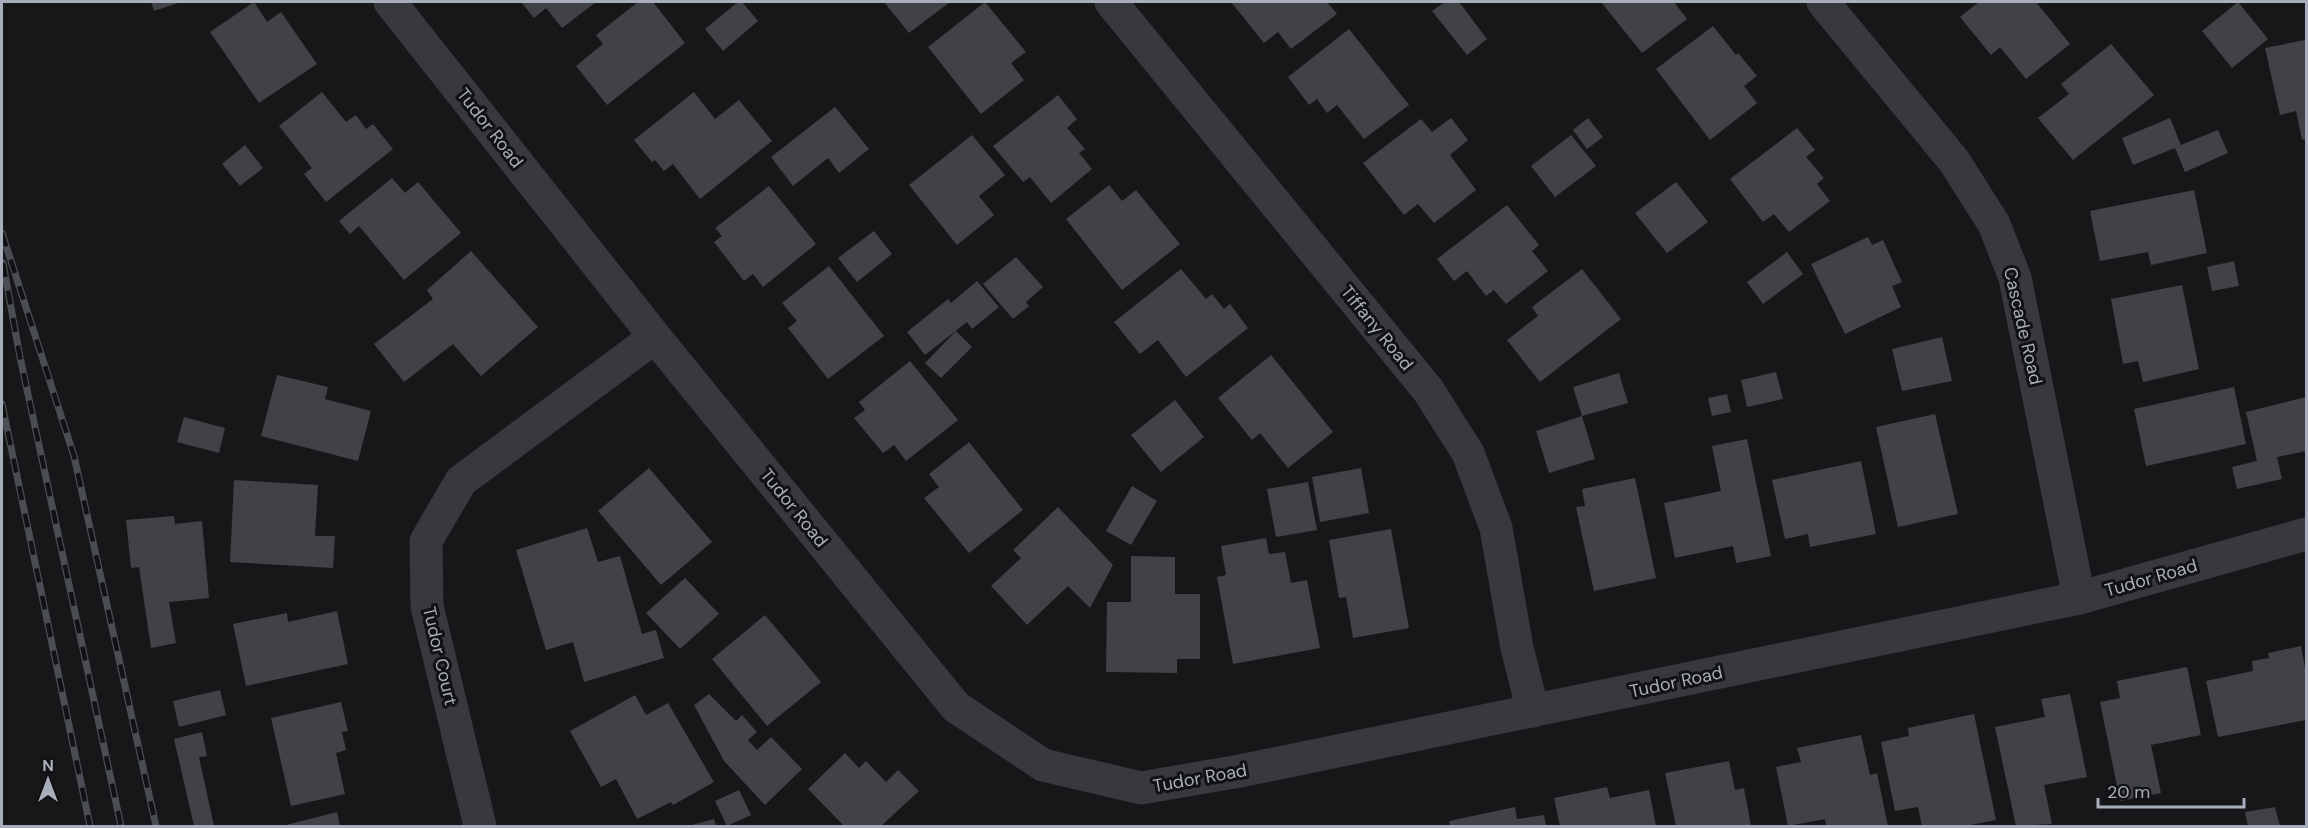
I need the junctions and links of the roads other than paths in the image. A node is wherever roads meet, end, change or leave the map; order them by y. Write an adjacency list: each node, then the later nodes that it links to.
1 (390, 2): 4 (street, Tudor Road)
2 (1110, 2): 7 (street, Tiffany Road)
3 (1823, 2): 6 (street, Cascade Road)
4 (655, 337): 7 (street, Tudor Road); 8 (street, Tudor Court)
5 (2307, 534): 6 (street, Tudor Road)
6 (2079, 598): 7 (street, Tudor Road)
7 (1533, 711)
8 (480, 826)

